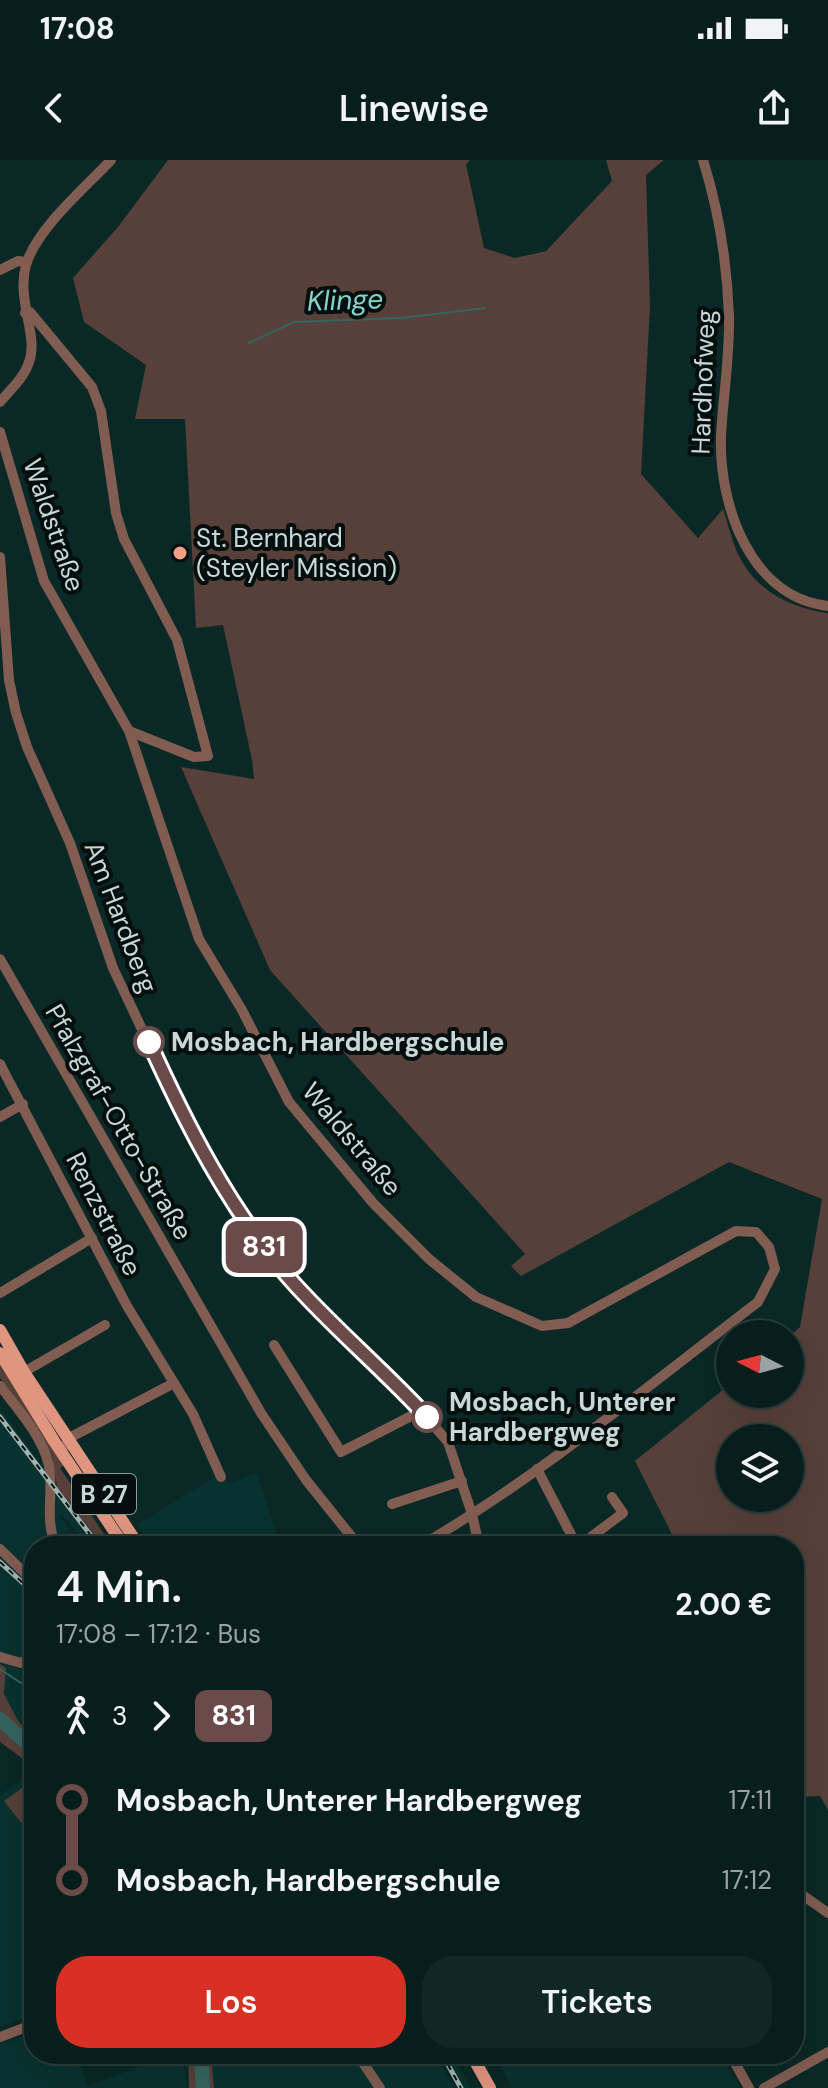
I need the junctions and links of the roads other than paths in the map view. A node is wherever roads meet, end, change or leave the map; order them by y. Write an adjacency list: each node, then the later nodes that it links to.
1 (111, 160): 3 (street)
2 (703, 160): 9 (street, Hardhofweg)
3 (26, 262): 4 (street); 5 (street)
4 (0, 270)
5 (25, 313): 6 (street); 10 (street)
6 (0, 402)
7 (0, 432): 10 (street, Waldstraße)
8 (0, 557): 24 (street, Am Hardberg)
9 (828, 606)
10 (129, 731): 27 (street, Waldstraße)
11 (0, 959): 36 (street, Pfalzgraf-Otto-Straße)
12 (0, 1064): 13 (street, Renzstraße)
13 (23, 1104): 14 (street); 15 (street, Renzstraße)
14 (0, 1117)
15 (92, 1238): 16 (street); 22 (street, Renzstraße)
16 (0, 1293)
17 (105, 1325): 21 (street)
18 (0, 1330): 21 (main road, B 27)
19 (274, 1345): 24 (street)
20 (0, 1353): 26 (main road, B 27)
21 (24, 1372): 25 (main road, B 27)
22 (174, 1383): 25 (street); 28 (street, Renzstraße)
23 (0, 1386): 33 (street)
24 (421, 1411): 29 (street, Am Hardberg)
25 (69, 1441): 26 (street); 35 (main road, B 27)
26 (63, 1455): 34 (main road, B 27)
27 (537, 1469): 32 (street); 39 (street)
28 (221, 1477)
29 (462, 1481): 31 (street); 32 (street, Am Hardberg)
30 (612, 1497): 40 (street)
31 (392, 1504)
32 (472, 1514): 37 (street); 38 (street, Am Hardberg)
33 (53, 1536)
34 (117, 1536)
35 (132, 1536)
36 (351, 1536)
37 (436, 1536)
38 (477, 1536)
39 (573, 1536)
40 (592, 1536)
41 (0, 1549): 42 (street)
42 (24, 1572)
43 (0, 1657): 44 (street)
44 (24, 1661)
45 (804, 1896): 46 (street)
46 (828, 1913)
47 (24, 2028): 48 (street)
48 (0, 2037)
49 (828, 2052): 58 (street)
50 (364, 2064): 53 (street)
51 (477, 2064): 56 (main road)
52 (736, 2064): 57 (street)
53 (372, 2077): 54 (street); 55 (street)
54 (367, 2088)
55 (380, 2088)
56 (490, 2088)
57 (749, 2088)
58 (764, 2088)

